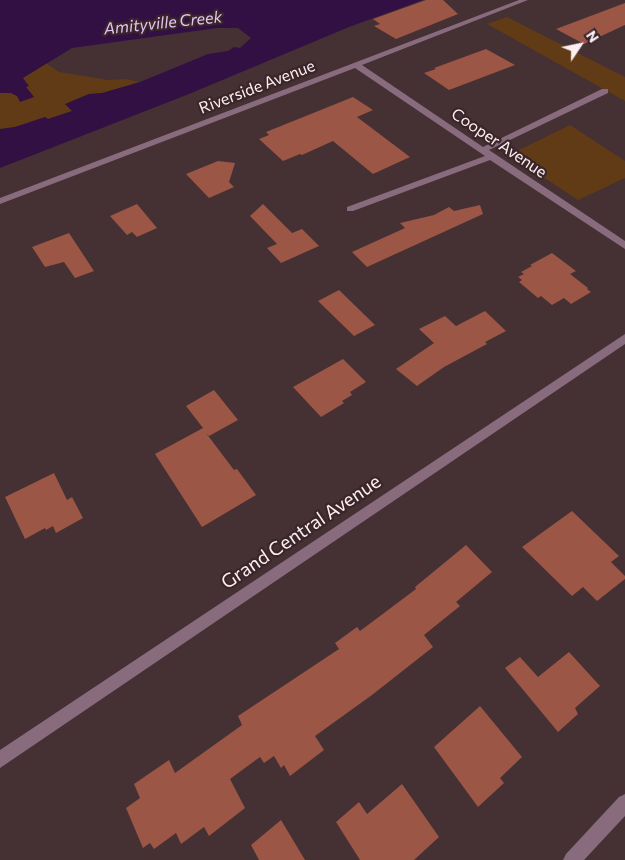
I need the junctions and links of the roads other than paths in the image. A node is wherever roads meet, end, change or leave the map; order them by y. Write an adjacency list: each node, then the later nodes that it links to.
1 (525, 0): 2 (street, Riverside Avenue)
2 (356, 65): 4 (street, Cooper Avenue); 6 (street, Riverside Avenue)
3 (604, 91): 4 (street)
4 (483, 150): 5 (street, Cooper Avenue)
5 (492, 156): 7 (street); 8 (street, Cooper Avenue)
6 (0, 201)
7 (350, 208)
8 (625, 246)
9 (625, 338): 10 (street, Grand Central Avenue)
10 (0, 760)
11 (625, 804): 12 (street)
12 (572, 860)

